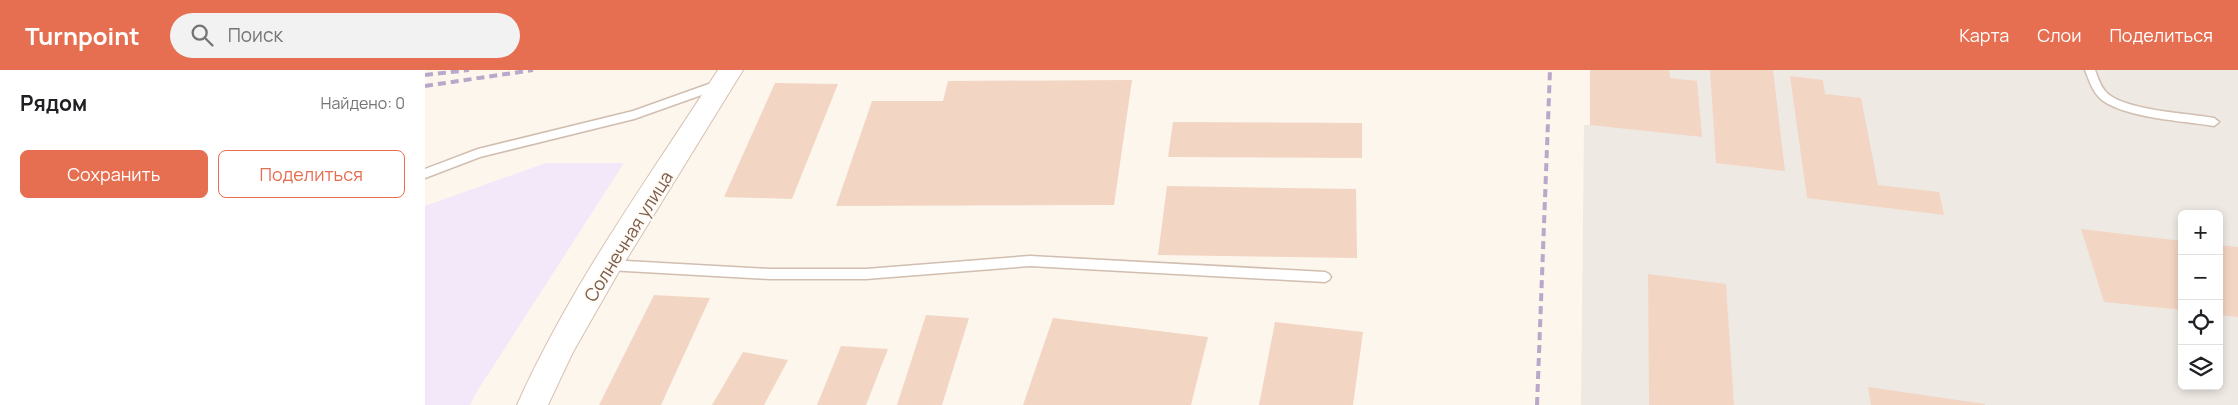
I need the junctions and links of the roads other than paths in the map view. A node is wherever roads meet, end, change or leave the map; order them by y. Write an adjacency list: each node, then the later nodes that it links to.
1 (2090, 70): 3 (lane)
2 (728, 76): 4 (lane); 5 (street, Солнечная улица)
3 (2215, 122)
4 (425, 174)
5 (608, 264): 6 (lane); 7 (street, Солнечная улица)
6 (1325, 276)
7 (532, 405)

